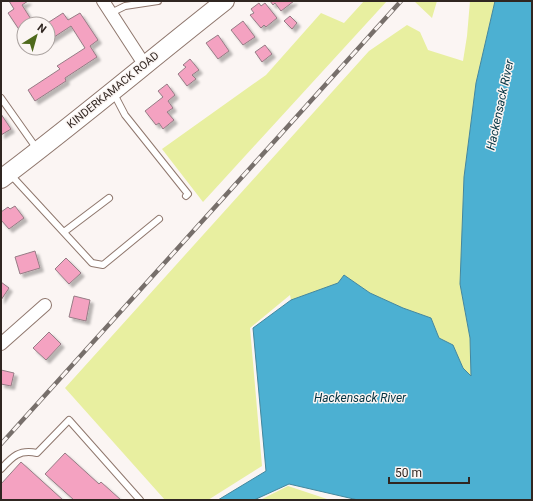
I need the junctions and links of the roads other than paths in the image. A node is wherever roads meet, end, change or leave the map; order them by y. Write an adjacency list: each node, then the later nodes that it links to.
1 (103, 1): 4 (street)
2 (158, 1): 4 (lane)
3 (225, 1): 5 (main road, KINDERKAMACK ROAD)
4 (111, 13): 5 (street)
5 (144, 64): 6 (main road, KINDERKAMACK ROAD)
6 (113, 91): 8 (main road, KINDERKAMACK ROAD); 10 (lane)
7 (1, 98): 8 (lane)
8 (38, 150): 9 (main road, KINDERKAMACK ROAD)
9 (5, 176): 13 (lane)
10 (186, 196)
11 (109, 198): 13 (lane)
12 (159, 219): 13 (lane)
13 (64, 232)
14 (45, 305): 15 (street)
15 (1, 344)
16 (1, 469): 17 (lane)
17 (140, 500)

